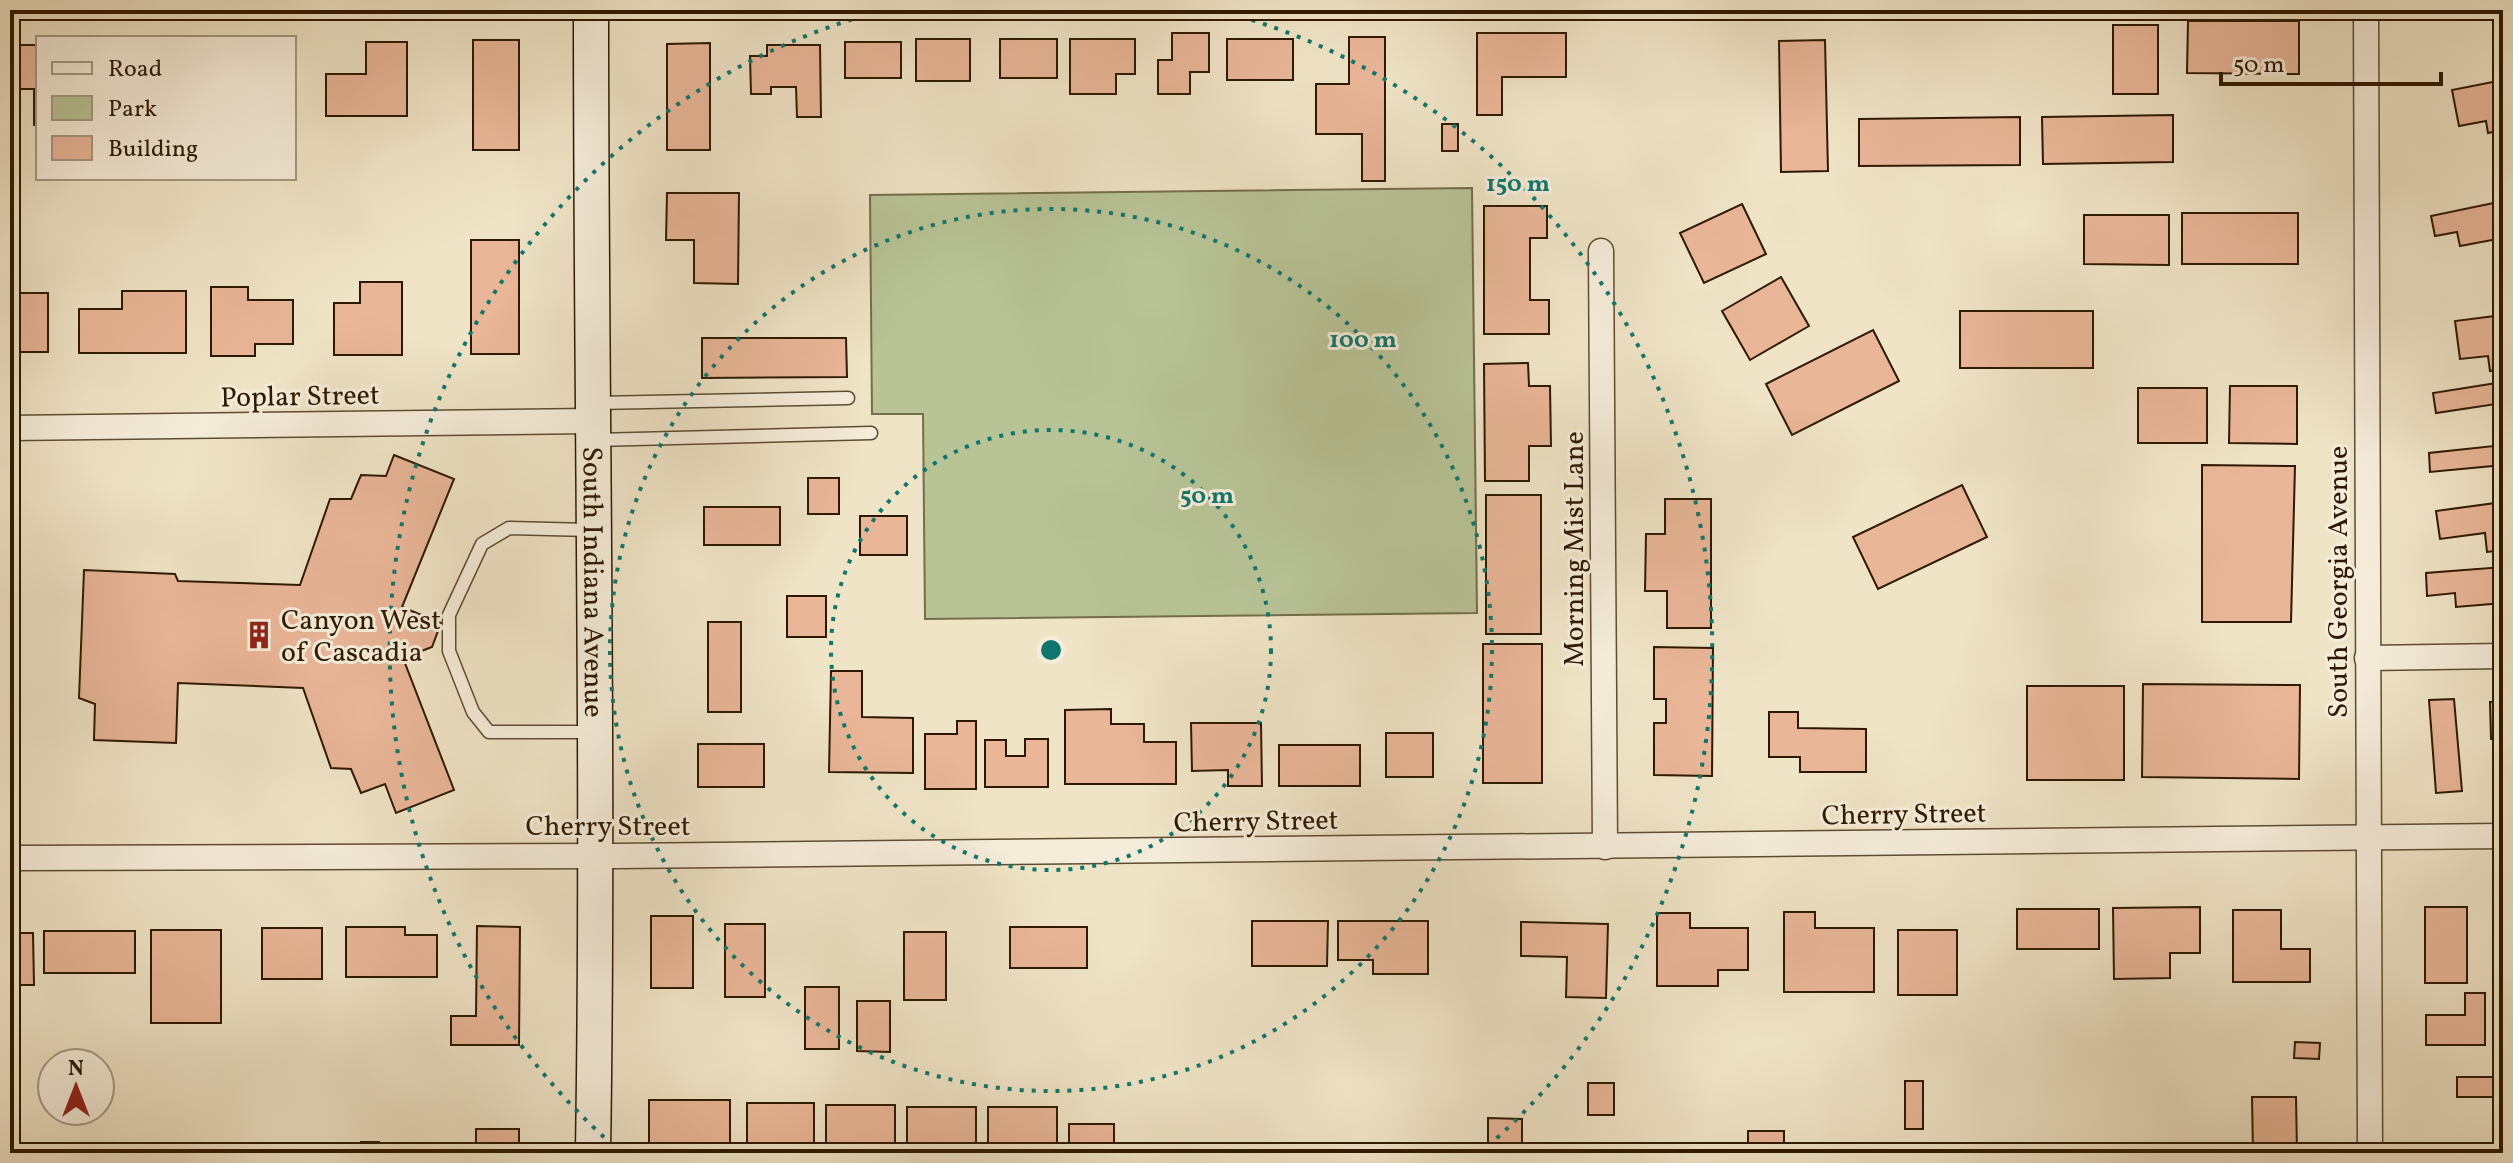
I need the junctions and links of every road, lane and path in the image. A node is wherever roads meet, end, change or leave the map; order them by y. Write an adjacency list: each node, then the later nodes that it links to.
1 (591, 10): 5 (main road, South Indiana Avenue)
2 (2366, 10): 10 (street, South Georgia Avenue)
3 (1601, 251): 14 (street, Morning Mist Lane)
4 (848, 398): 5 (lane)
5 (592, 421): 6 (street, Poplar Street); 7 (lane); 8 (main road, South Indiana Avenue)
6 (10, 428)
7 (871, 433)
8 (593, 530): 11 (main road, South Indiana Avenue); 11 (lane)
9 (2503, 656): 10 (street)
10 (2367, 658): 13 (street, South Georgia Avenue)
11 (596, 732): 15 (main road, South Indiana Avenue)
12 (2503, 836): 13 (street, Cherry Street)
13 (2368, 838): 14 (street, Cherry Street); 18 (street, South Georgia Avenue)
14 (1605, 847): 15 (street, Cherry Street)
15 (598, 856): 16 (street, Cherry Street); 17 (main road, South Indiana Avenue)
16 (10, 858)
17 (593, 1153)
18 (2370, 1153)

